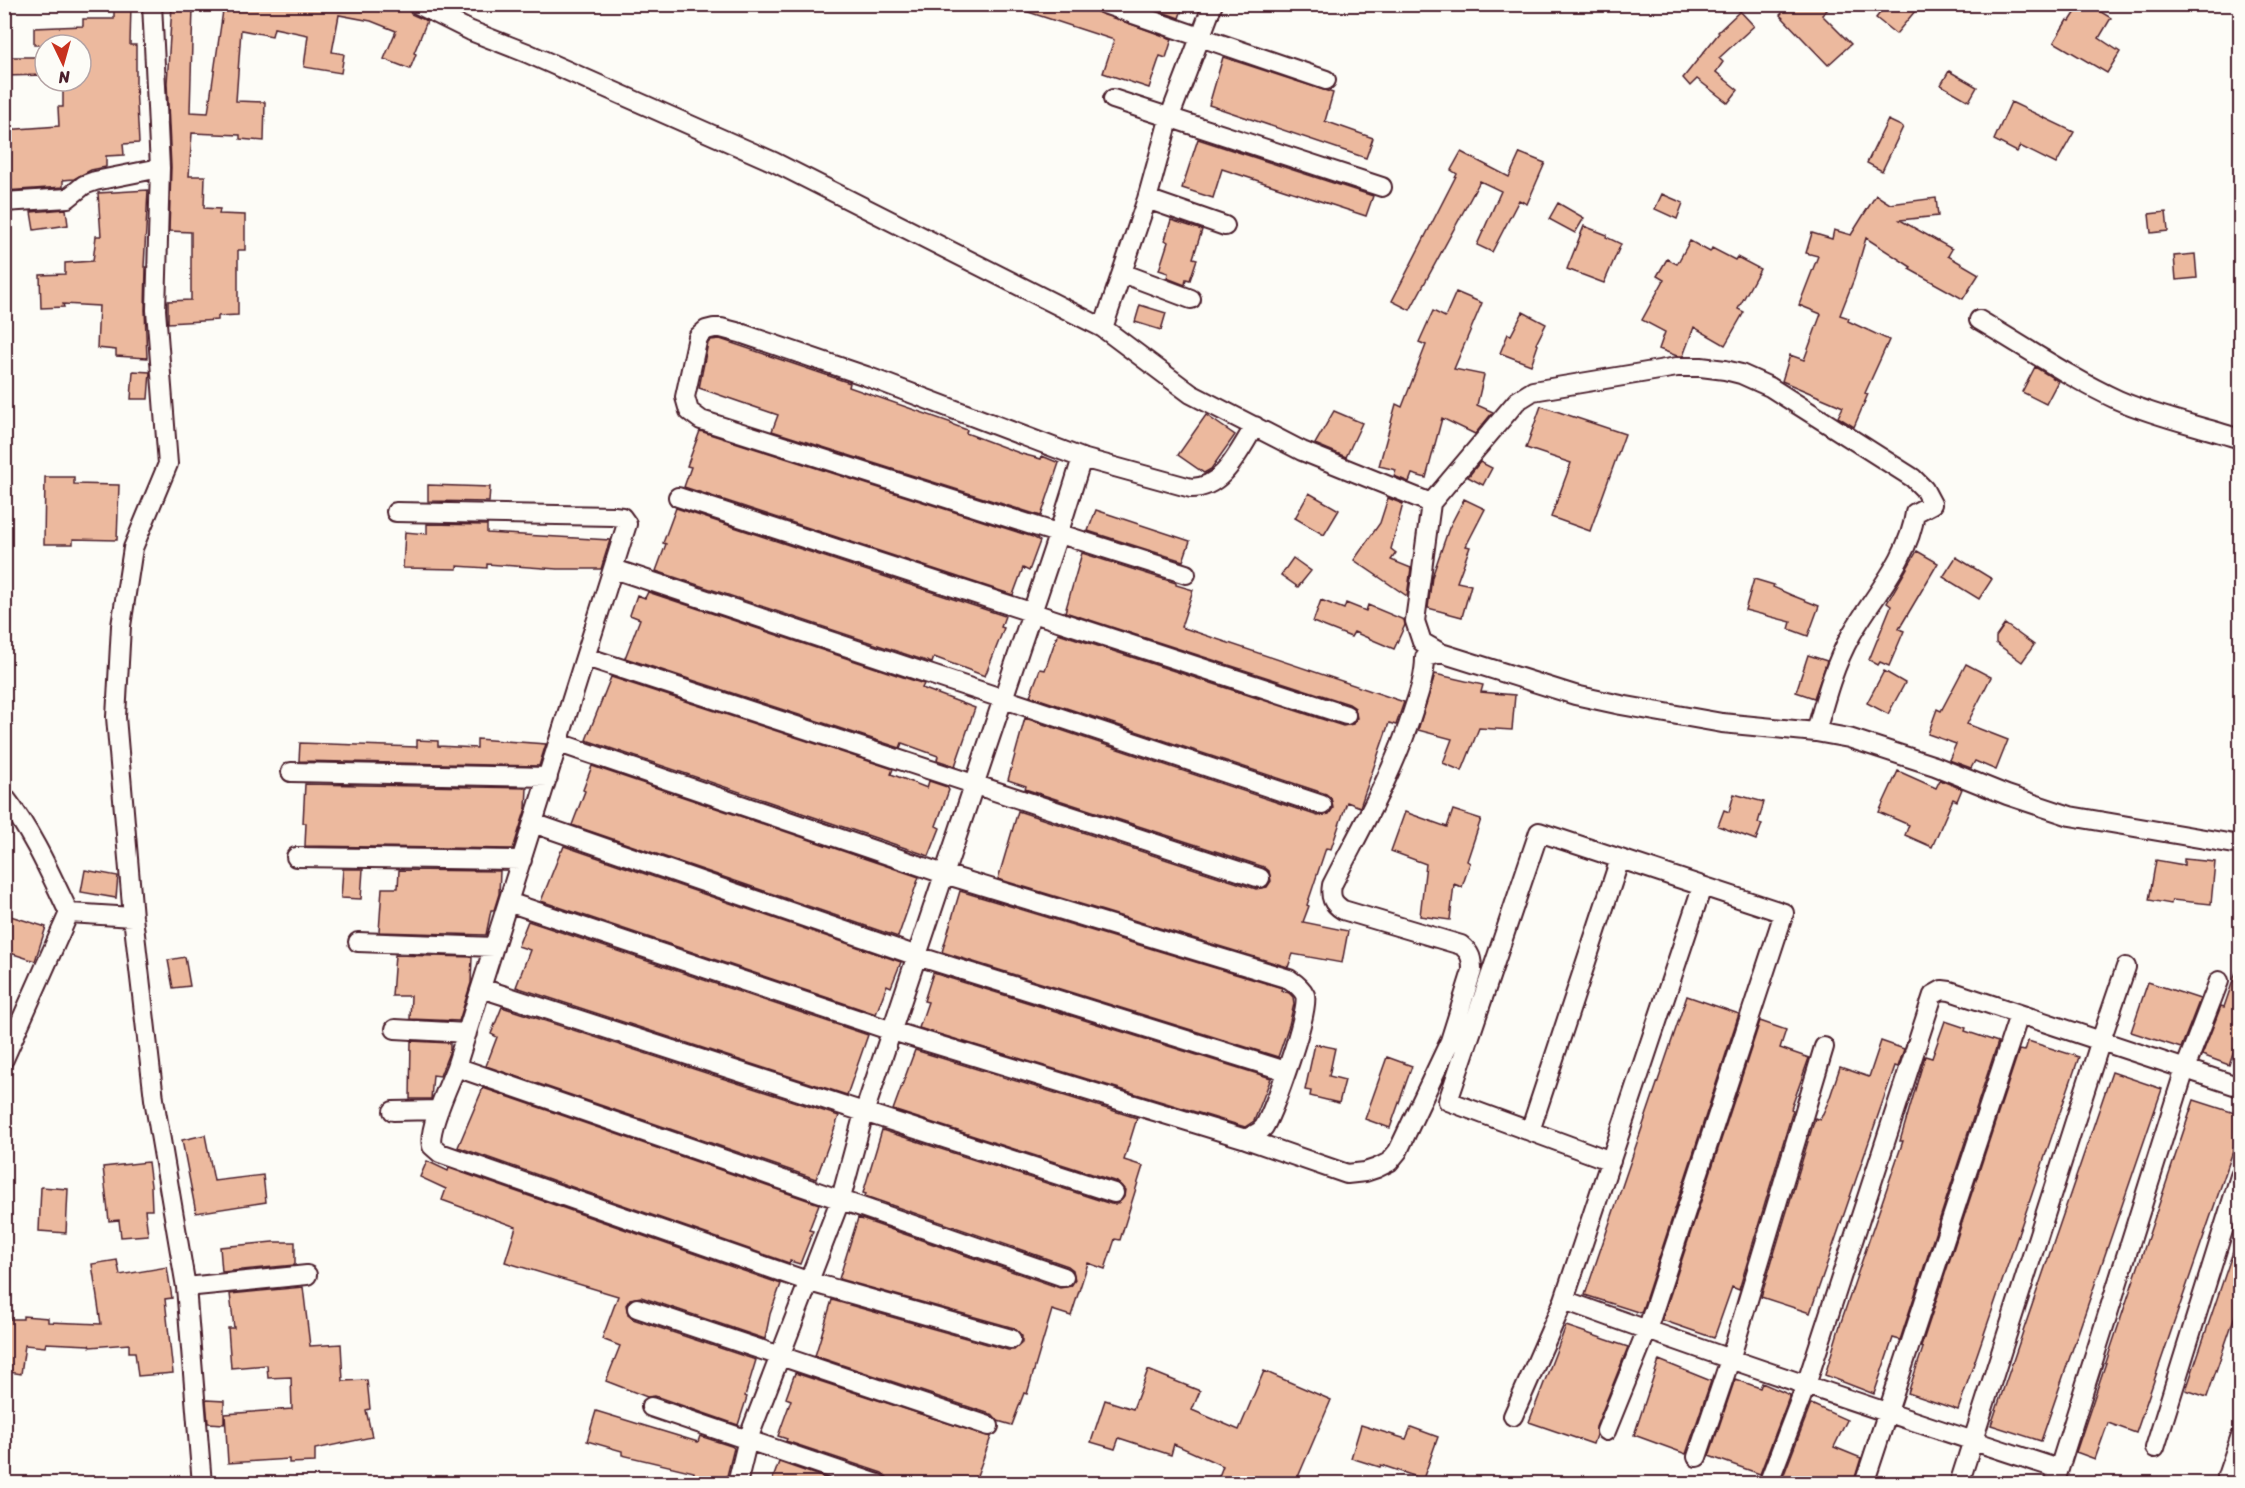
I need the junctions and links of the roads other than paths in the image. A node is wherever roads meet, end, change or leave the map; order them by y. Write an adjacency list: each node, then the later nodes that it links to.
1 (152, 4): 9 (street)
2 (417, 4): 17 (street)
3 (1104, 4): 5 (street)
4 (1213, 4): 5 (street)
5 (1199, 36): 6 (street); 8 (street)
6 (1326, 80)
7 (1113, 99): 8 (street)
8 (1170, 116): 10 (street); 11 (street)
9 (160, 168): 12 (street); 49 (street)
10 (1382, 186)
11 (1147, 199): 13 (street); 14 (street)
12 (4, 202)
13 (1225, 226)
14 (1122, 273): 15 (street); 17 (street)
15 (1191, 299)
16 (1979, 320): 19 (street)
17 (1103, 328): 18 (street)
18 (1255, 426): 20 (street); 22 (street)
19 (2241, 439)
20 (1082, 458): 24 (street); 24 (street)
21 (678, 497): 27 (street)
22 (1431, 503): 28 (street); 32 (street)
23 (396, 512): 25 (street)
24 (1058, 535): 26 (street); 27 (street)
25 (614, 569): 29 (street); 30 (street)
26 (1186, 574)
27 (1032, 612): 30 (street); 31 (street)
28 (1441, 653): 32 (street); 71 (street)
29 (586, 657): 33 (street); 36 (street)
30 (1003, 700): 36 (street); 38 (street)
31 (1346, 715)
32 (1816, 732): 40 (street)
33 (559, 743): 35 (street); 44 (street)
34 (291, 772): 35 (street)
35 (548, 777): 39 (street)
36 (974, 785): 44 (street); 45 (street)
37 (4, 796): 48 (street)
38 (1322, 805)
39 (533, 823): 43 (street); 52 (street)
40 (2241, 845)
41 (296, 857): 43 (street)
42 (1620, 859): 46 (street); 70 (street); 70 (street)
43 (522, 860): 47 (street)
44 (944, 874): 52 (street); 65 (street)
45 (1260, 878)
46 (1702, 887): 72 (street); 82 (street)
47 (508, 902): 51 (street); 58 (street)
48 (69, 913): 49 (street); 62 (street)
49 (133, 917): 79 (street)
50 (358, 942): 51 (street)
51 (494, 947): 55 (street)
52 (917, 956): 58 (street); 65 (street)
53 (2126, 967): 60 (street)
54 (2219, 981): 64 (street)
55 (481, 988): 59 (street); 69 (street)
56 (2019, 1015): 60 (street); 86 (street); 88 (street)
57 (395, 1029): 59 (street)
58 (892, 1031): 69 (street); 71 (street)
59 (467, 1033): 63 (street)
60 (2101, 1040): 64 (street); 94 (street)
61 (1824, 1047): 85 (street)
62 (4, 1059)
63 (456, 1066): 67 (street); 75 (street)
64 (2185, 1069): 66 (street); 97 (street)
65 (1286, 1071): 71 (street)
66 (2241, 1087)
67 (439, 1110): 68 (street); 78 (street)
68 (393, 1111)
69 (864, 1113): 74 (street); 75 (street)
70 (1530, 1131): 72 (street)
71 (1246, 1139)
72 (1611, 1161): 80 (street)
73 (2241, 1176): 95 (street)
74 (1114, 1193)
75 (841, 1198): 77 (street); 78 (street)
76 (307, 1275): 79 (street)
77 (1064, 1277)
78 (810, 1282): 83 (street); 84 (street)
79 (186, 1287): 99 (street)
80 (1564, 1300): 82 (street); 89 (street)
81 (637, 1308): 84 (street)
82 (1647, 1330): 85 (street); 91 (street)
83 (1011, 1339)
84 (782, 1355): 90 (street); 92 (street)
85 (1730, 1360): 86 (street); 96 (street)
86 (1806, 1385): 88 (street); 102 (street)
87 (651, 1407): 92 (street)
88 (1888, 1414): 94 (street); 103 (street)
89 (1513, 1416)
90 (989, 1426)
91 (1606, 1431)
92 (748, 1438): 100 (street); 101 (street)
93 (2241, 1438): 98 (street)
94 (1974, 1441): 97 (street); 104 (street)
95 (2155, 1448)
96 (1697, 1457)
97 (2056, 1476)
98 (2227, 1476)
99 (202, 1484)
100 (736, 1484)
101 (878, 1484)
102 (1768, 1484)
103 (1864, 1484)
104 (1959, 1484)

